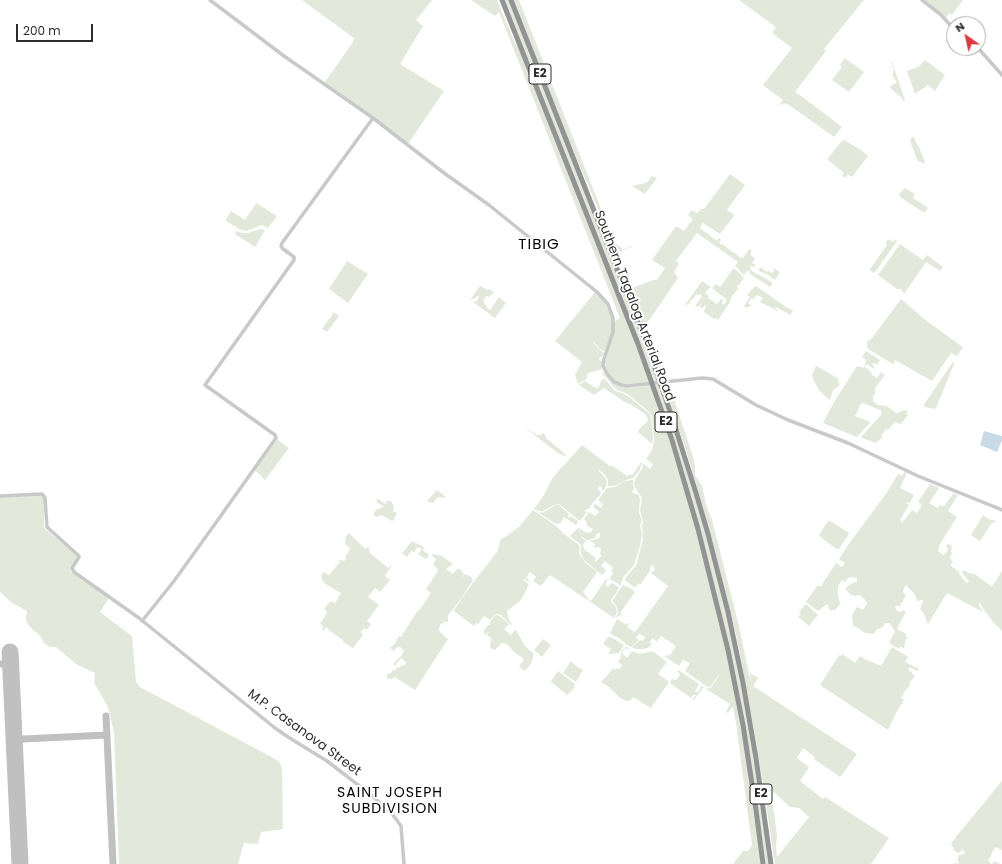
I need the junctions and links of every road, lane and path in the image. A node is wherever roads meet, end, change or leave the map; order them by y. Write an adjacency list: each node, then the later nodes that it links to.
1 (210, 0): 8 (street)
2 (502, 0): 17 (highway, Southern Tagalog Arterial Road / E2)
3 (511, 0): 9 (highway, Southern Tagalog Arterial Road / E2)
4 (922, 0): 5 (street)
5 (946, 20)
6 (985, 56): 7 (street)
7 (1002, 75)
8 (373, 118): 14 (street); 15 (street)
9 (578, 170): 10 (highway); 12 (highway, Southern Tagalog Arterial Road / E2)
10 (616, 254)
11 (630, 288): 12 (highway)
12 (652, 359): 18 (highway, Southern Tagalog Arterial Road / E2)
13 (0, 496): 15 (street, M.P. Casanova Street)
14 (1002, 510)
15 (142, 621): 16 (street, M.P. Casanova Street)
16 (404, 864)
17 (763, 864)
18 (771, 864)

